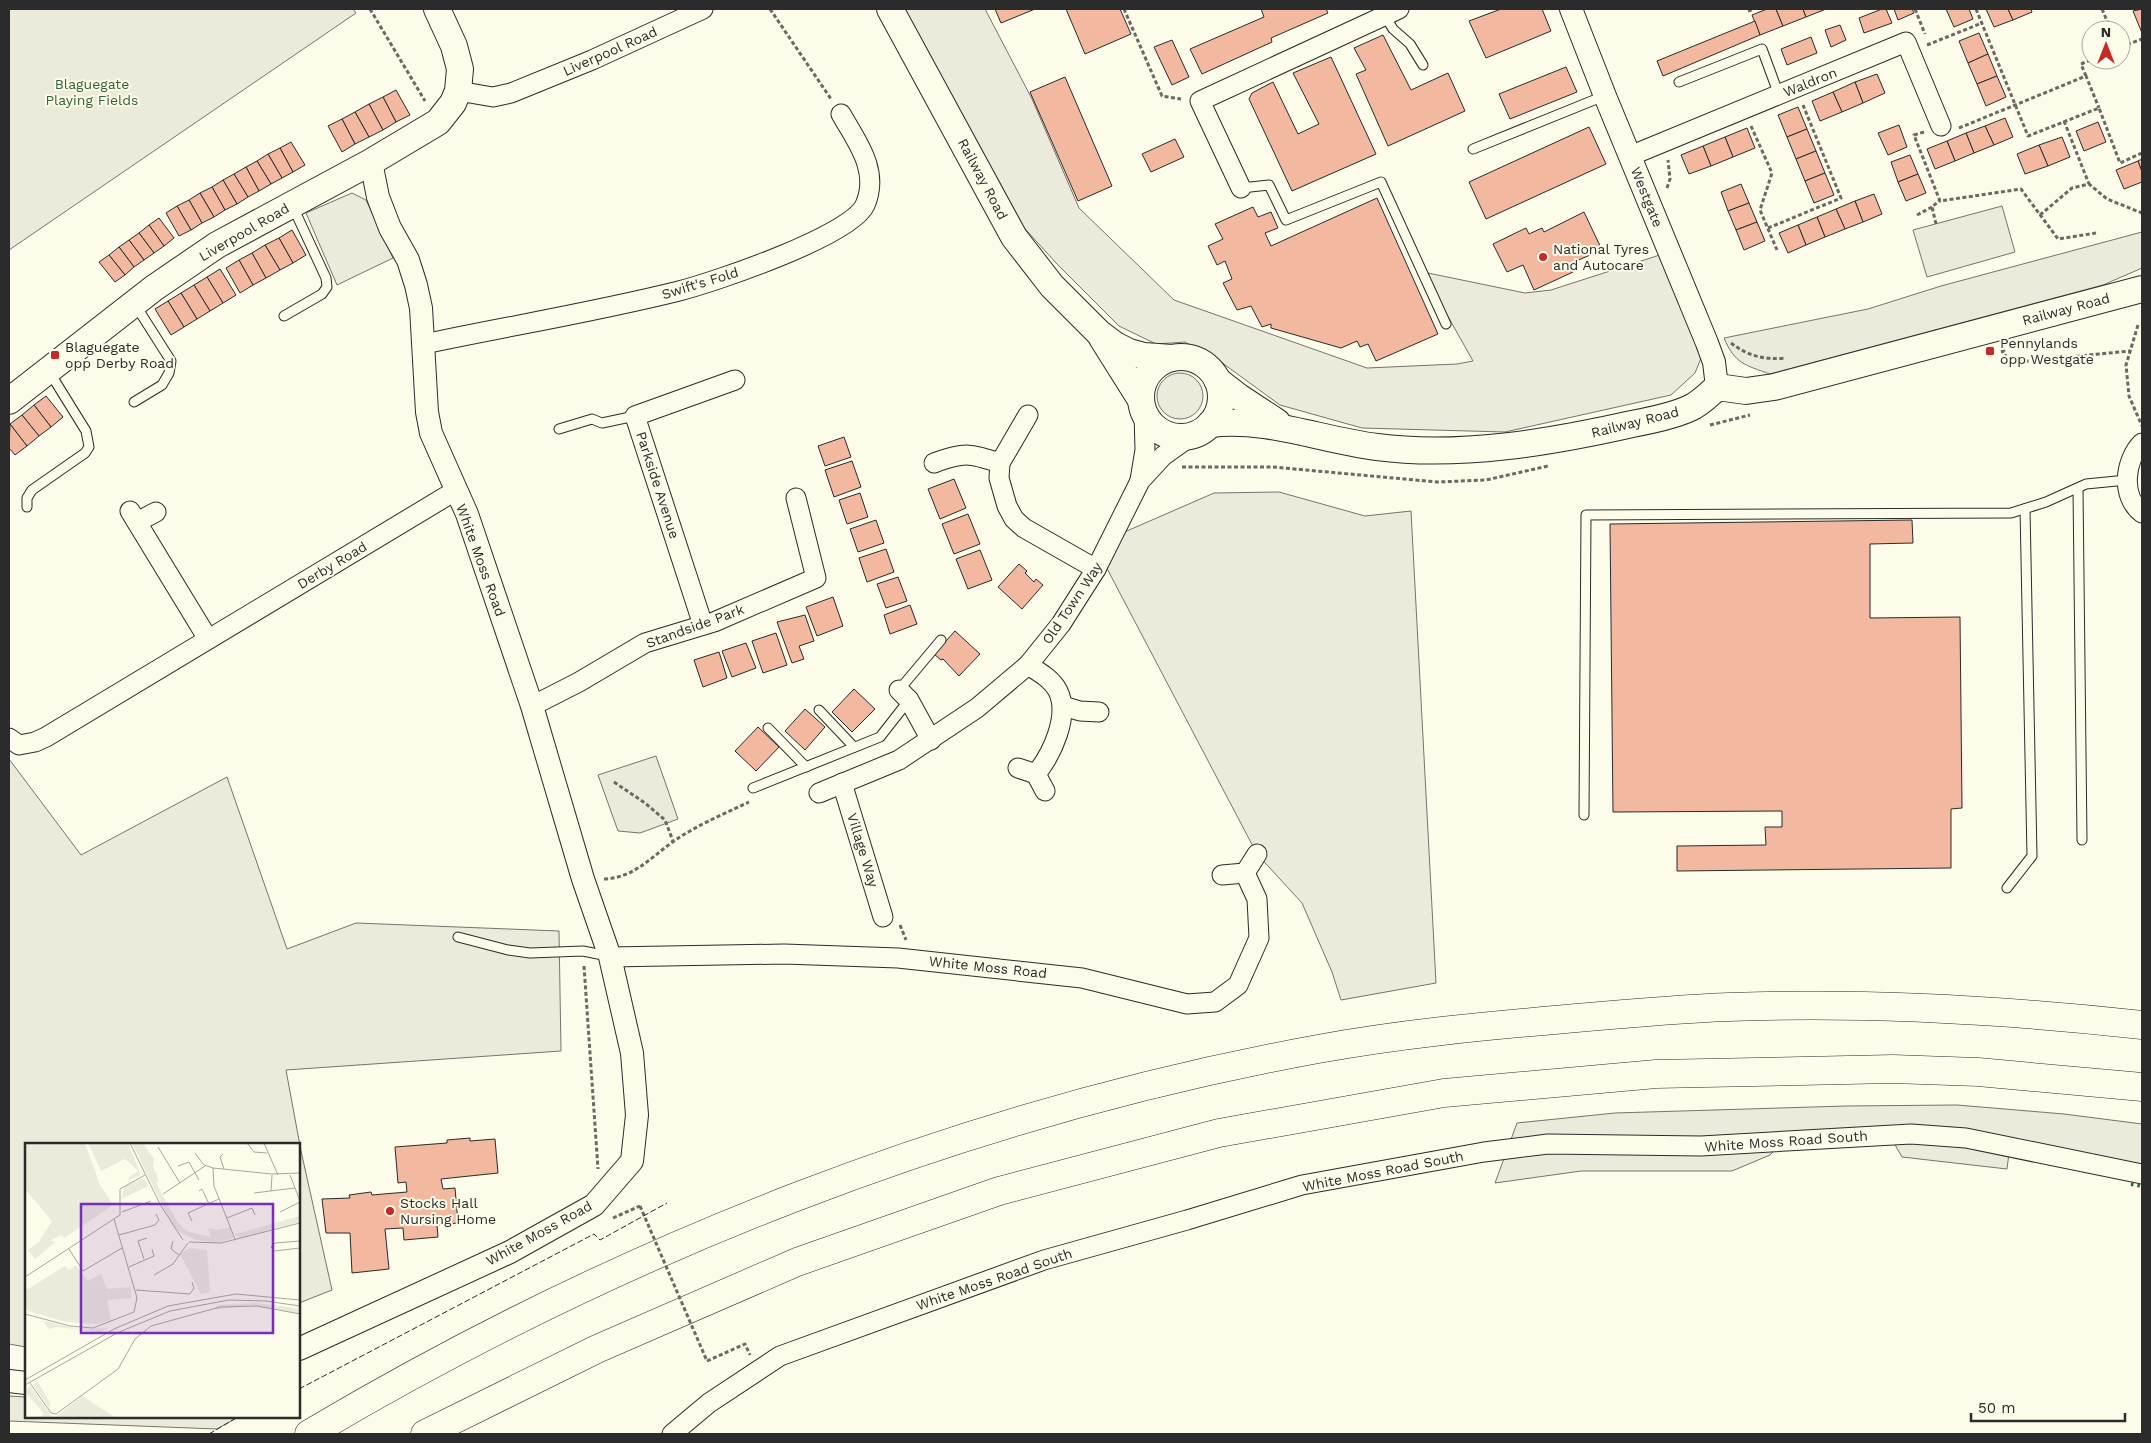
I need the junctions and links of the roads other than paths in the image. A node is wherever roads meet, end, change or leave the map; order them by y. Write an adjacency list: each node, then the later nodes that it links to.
1 (438, 9): 8 (main road, Liverpool Road)
2 (703, 9): 8 (street, Liverpool Road)
3 (890, 9): 22 (main road, Railway Road)
4 (1571, 9): 10 (street, Westgate)
5 (1392, 12): 6 (lane); 16 (street)
6 (1423, 65)
7 (1679, 82): 9 (lane)
8 (458, 91): 15 (main road, Liverpool Road)
9 (1787, 91): 12 (street, Waldron); 14 (street, Waldron)
10 (1605, 96): 13 (lane); 14 (street, Westgate)
11 (841, 114): 23 (street, Swift's Fold)
12 (1942, 126)
13 (1473, 150)
14 (1630, 156): 28 (street, Westgate)
15 (371, 162): 17 (main road, Liverpool Road); 23 (street, White Moss Road)
16 (1240, 188): 21 (lane)
17 (292, 205): 19 (main road, Liverpool Road); 20 (lane)
18 (2142, 289): 28 (main road, Railway Road)
19 (135, 304): 25 (main road, Liverpool Road); 30 (lane)
20 (284, 316)
21 (1446, 324)
22 (1099, 333): 24 (main road, Railway Road); 31 (main road, Railway Road)
23 (424, 344): 43 (street, White Moss Road)
24 (1172, 358): 27 (main road); 31 (main road)
25 (48, 370): 29 (main road, Liverpool Road); 45 (lane)
26 (735, 380): 32 (street, Parkside Avenue)
27 (1217, 380): 35 (main road); 36 (main road, Railway Road)
28 (1718, 387): 36 (main road, Railway Road)
29 (9, 401)
30 (134, 402)
31 (1142, 406): 35 (main road); 41 (street, Old Town Way)
32 (636, 416): 34 (lane); 50 (street, Parkside Avenue)
33 (1028, 416): 39 (street)
34 (559, 430)
35 (1200, 430): 36 (main road, Railway Road); 41 (street, Old Town Way)
36 (1291, 430)
37 (2142, 442): 40 (street)
38 (934, 463): 39 (street)
39 (1000, 463): 49 (street)
40 (2127, 480): 42 (lane); 48 (street)
41 (1140, 482): 49 (street, Old Town Way)
42 (2078, 489): 46 (lane); 71 (lane)
43 (455, 491): 51 (street, Derby Road); 55 (street, White Moss Road)
44 (796, 498): 50 (street, Standside Park)
45 (27, 507)
46 (2025, 509): 70 (lane); 75 (lane)
47 (156, 512): 51 (street)
48 (2142, 513)
49 (1096, 569): 53 (street, Old Town Way)
50 (703, 625): 55 (street, Standside Park)
51 (208, 639): 60 (street, Derby Road)
52 (941, 640): 54 (lane)
53 (1028, 665): 56 (street); 61 (street, Old Town Way)
54 (904, 695): 61 (street); 62 (lane)
55 (532, 706): 78 (street, White Moss Road)
56 (1063, 706): 58 (street); 65 (street)
57 (819, 710): 62 (lane)
58 (1099, 712)
59 (768, 728): 63 (lane)
60 (9, 738)
61 (931, 740): 66 (street, Old Town Way)
62 (854, 747): 63 (lane)
63 (806, 767): 67 (lane)
64 (1018, 768): 65 (street)
65 (1036, 774): 68 (street)
66 (842, 783): 69 (street, Old Town Way); 76 (street, Village Way)
67 (753, 788)
68 (1045, 790)
69 (818, 793)
70 (1584, 815)
71 (2082, 840)
72 (1257, 854): 73 (street)
73 (1245, 873): 74 (street); 78 (street, White Moss Road)
74 (1222, 875)
75 (2007, 888)
76 (882, 912)
77 (458, 937): 78 (lane)
78 (610, 957): 82 (street, White Moss Road)
79 (2142, 1024): 85 (highway)
80 (2142, 1087): 86 (highway)
81 (2142, 1174): 87 (street, White Moss Road South)
82 (300, 1349)
83 (9, 1381): 84 (street)
84 (25, 1383)
85 (309, 1434)
86 (425, 1434)
87 (672, 1434)

